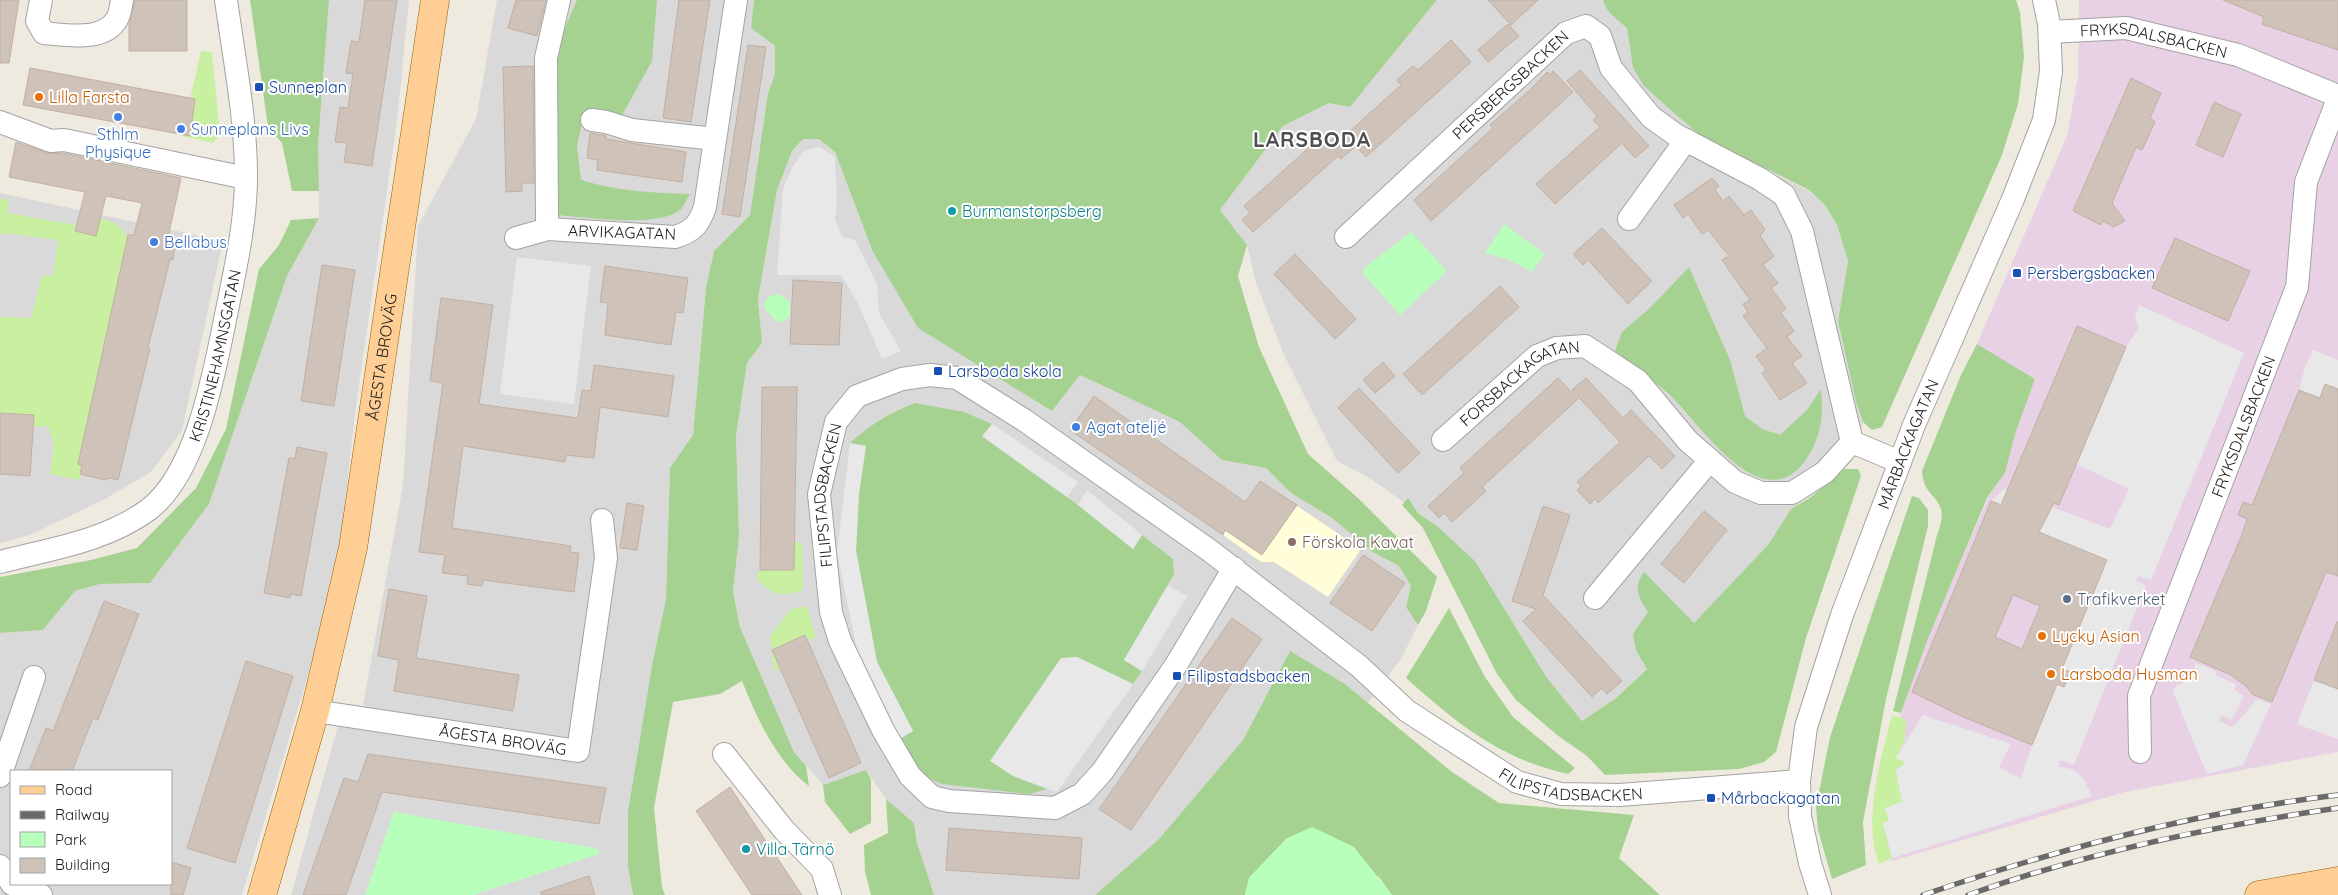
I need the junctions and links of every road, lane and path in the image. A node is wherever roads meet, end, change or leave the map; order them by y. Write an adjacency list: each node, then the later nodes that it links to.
1 (41, 0): 2 (street)
2 (122, 0)
3 (226, 0): 14 (street, KRISTINEHAMNSGATAN)
4 (435, 0): 28 (main road, ÅGESTA BROVÄG)
5 (559, 0): 15 (street, ARVIKAGATAN)
6 (736, 0): 12 (street, ARVIKAGATAN)
7 (2044, 0): 8 (street, MÅRBACKAGATAN)
8 (2050, 32): 9 (street, FRYKSDALSBACKEN); 22 (street, MÅRBACKAGATAN)
9 (2338, 97): 29 (street, FRYKSDALSBACKEN)
10 (592, 120): 12 (street)
11 (0, 122): 14 (street)
12 (715, 139): 18 (street, ARVIKAGATAN)
13 (1686, 140): 16 (street); 17 (street, PERSBERGSBACKEN); 20 (street, PERSBERGSBACKEN)
14 (246, 178): 24 (street, KRISTINEHAMNSGATAN)
15 (547, 219)
16 (1629, 219)
17 (1346, 237)
18 (516, 238)
19 (1443, 440): 21 (street, FORSBACKAGATAN)
20 (1852, 442): 21 (street, FORSBACKAGATAN); 22 (street)
21 (1710, 460): 26 (street)
22 (1900, 462): 32 (street, MÅRBACKAGATAN)
23 (602, 520): 28 (street, ÅGESTA BROVÄG)
24 (0, 562)
25 (1234, 568): 25 (street, FILIPSTADSBACKEN); 32 (street, FILIPSTADSBACKEN)
26 (1595, 598)
27 (34, 677): 31 (street)
28 (315, 711): 38 (main road, ÅGESTA BROVÄG)
29 (2140, 752)
30 (724, 754): 39 (street)
31 (0, 776)
32 (1799, 781): 40 (street, MÅRBACKAGATAN)
33 (0, 866): 34 (street)
34 (10, 880)
35 (2338, 882): 41 (main road)
36 (17, 885): 37 (street)
37 (41, 895)
38 (262, 895)
39 (830, 895)
40 (1820, 895)
41 (2259, 895)

